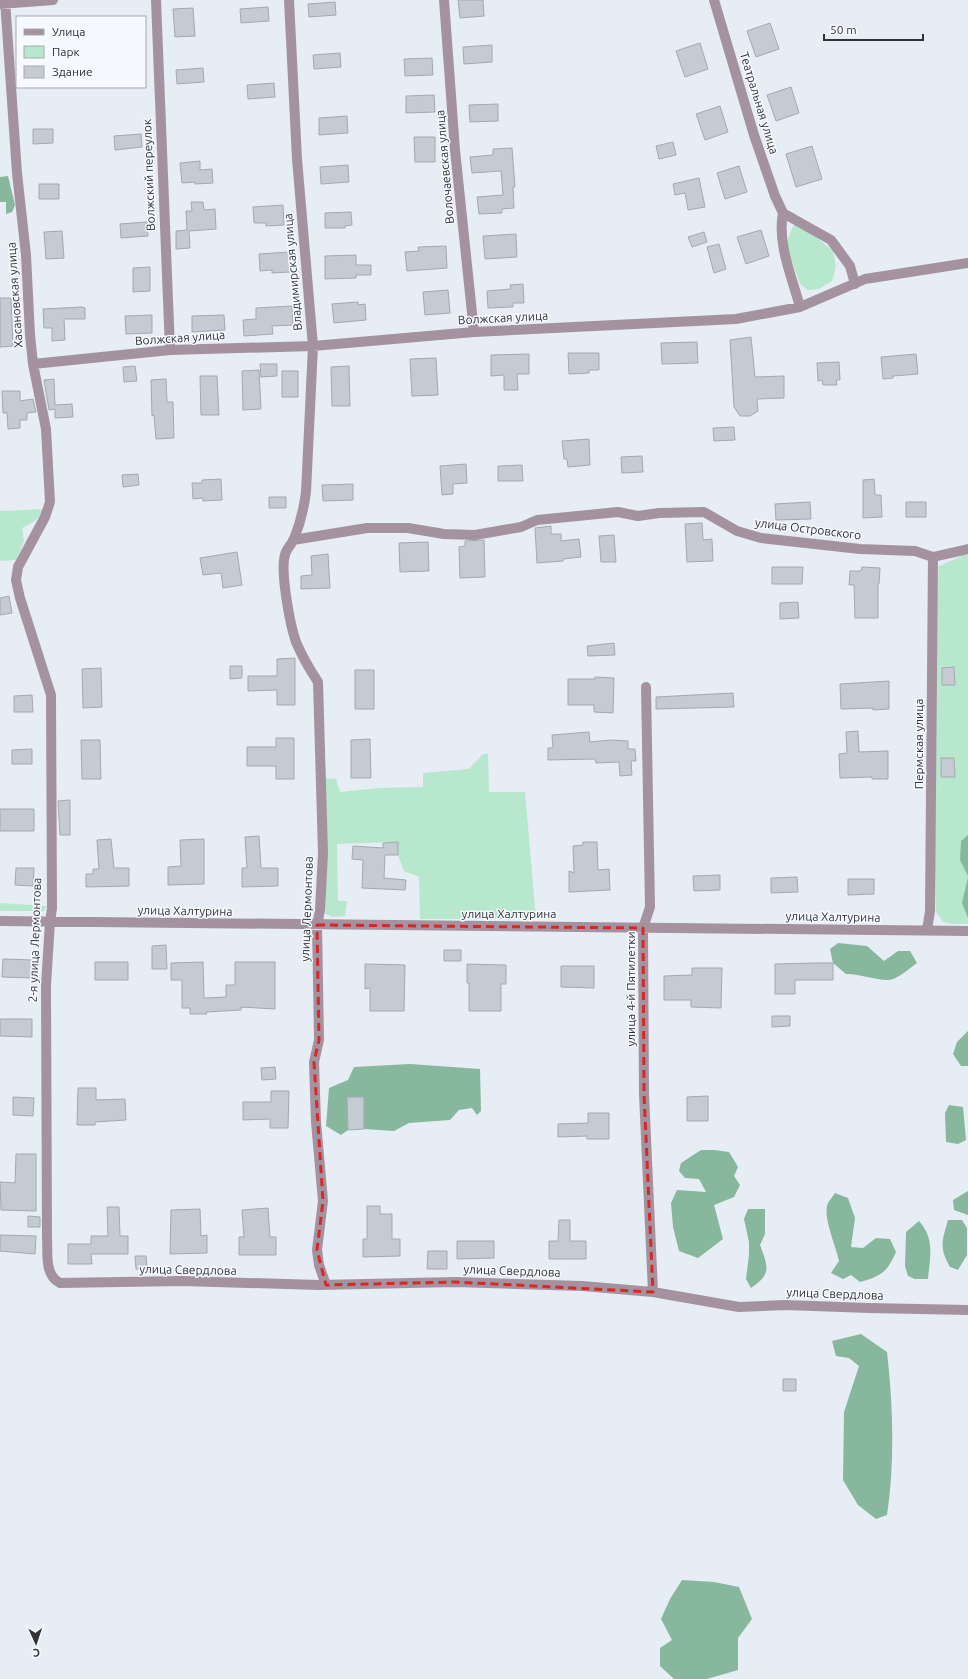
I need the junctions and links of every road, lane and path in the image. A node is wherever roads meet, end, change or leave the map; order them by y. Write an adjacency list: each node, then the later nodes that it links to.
1 (53, 0): 6 (street)
2 (156, 0): 13 (street, Волжский переулок)
3 (289, 0): 12 (street, Владимирская улица)
4 (444, 0): 11 (street, Волочаевская улица)
5 (714, 0): 7 (street, Театральная улица)
6 (3, 2): 14 (street, Хасановская улица)
7 (783, 213): 9 (street); 10 (street, Театральная улица)
8 (968, 263): 9 (street, Волжская улица)
9 (855, 284): 10 (street, Волжская улица)
10 (800, 307): 11 (street, Волжская улица)
11 (474, 332): 12 (street, Волжская улица)
12 (313, 346): 13 (street, Волжская улица); 16 (street, Владимирская улица)
13 (170, 350): 14 (street, Волжская улица)
14 (33, 364): 15 (street, Хасановская улица)
15 (33, 536): 21 (street, 2-я улица Лермонтова)
16 (294, 540): 18 (street, улица Островского); 22 (street, улица Лермонтова)
17 (968, 549): 18 (street)
18 (933, 557): 24 (street, Пермская улица)
19 (646, 687): 23 (street, улица 4-й Пятилетки)
20 (0, 921): 21 (street, улица Халтурина)
21 (50, 922): 22 (street, улица Халтурина); 26 (street, 2-я улица Лермонтова)
22 (317, 925): 23 (street, улица Халтурина); 27 (street, улица Лермонтова)
23 (643, 928): 24 (street, улица Халтурина); 28 (street, улица 4-й Пятилетки)
24 (927, 930): 25 (street, улица Халтурина)
25 (968, 931)
26 (55, 1280): 27 (street, улица Свердлова)
27 (326, 1285): 28 (street, улица Свердлова)
28 (653, 1292): 29 (street, улица Свердлова)
29 (968, 1310)

